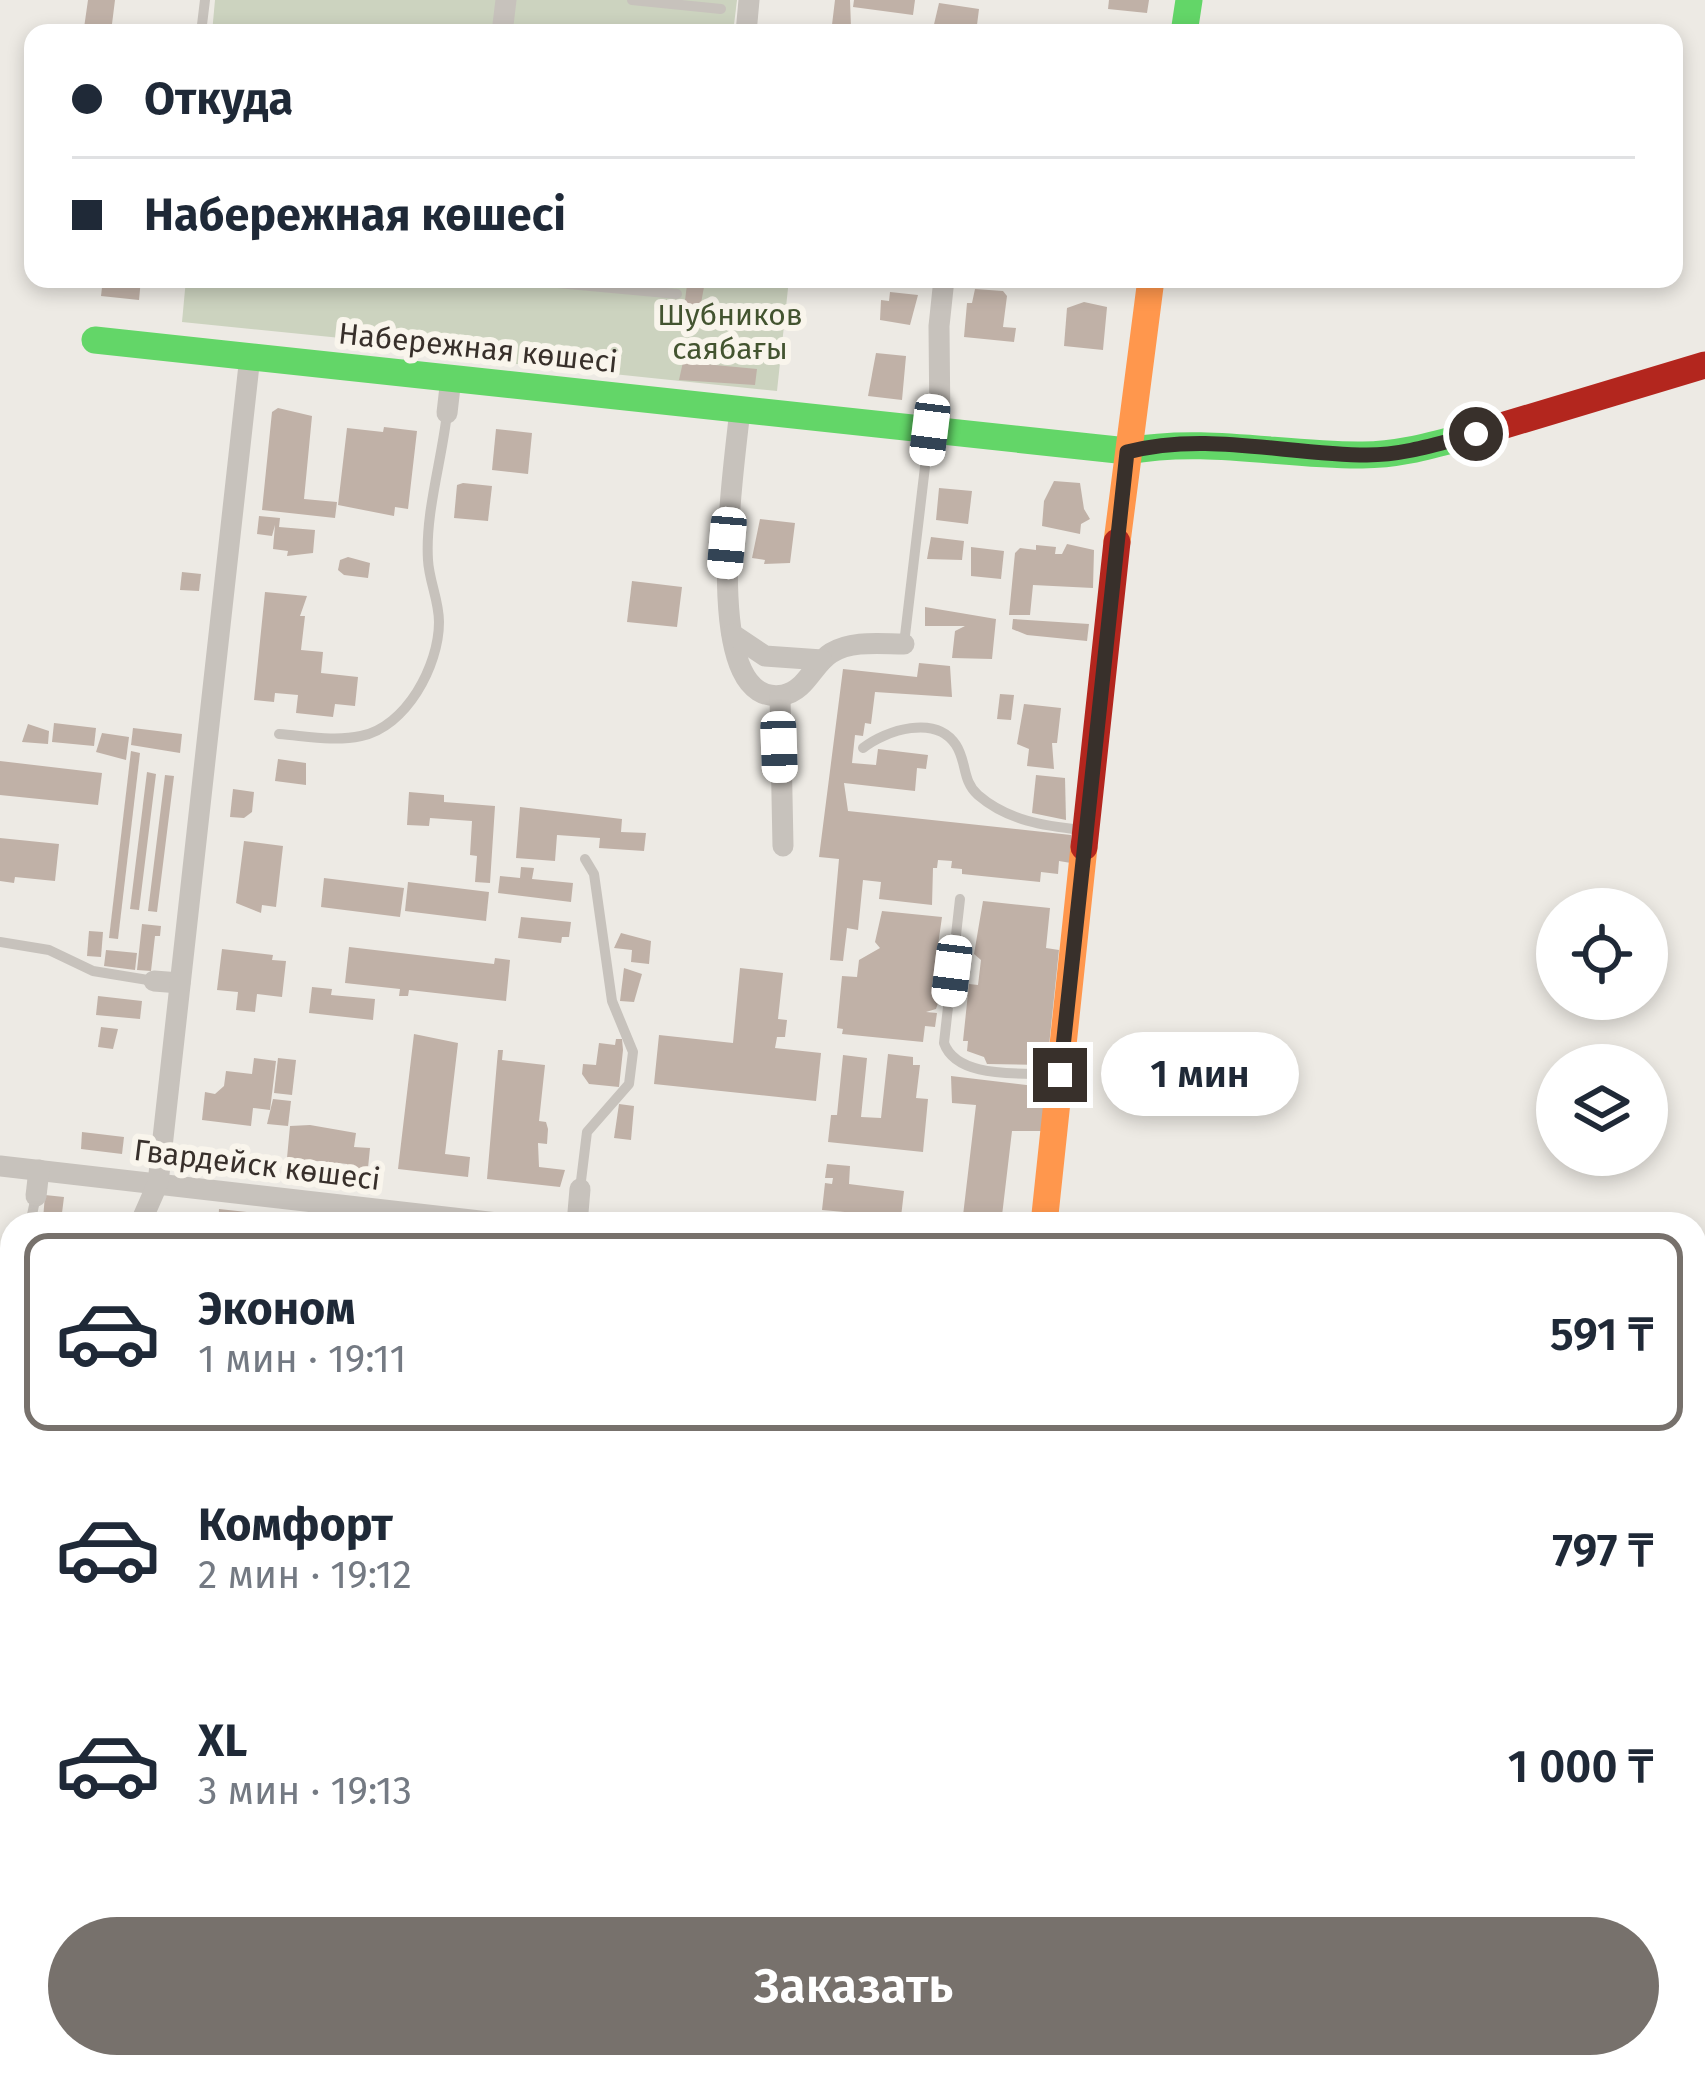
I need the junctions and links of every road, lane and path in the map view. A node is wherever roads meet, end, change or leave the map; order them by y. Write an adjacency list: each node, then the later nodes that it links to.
1 (632, 0): 2 (lane)
2 (721, 9)
3 (612, 288): 6 (lane)
4 (943, 288): 13 (street)
5 (1150, 288): 14 (street)
6 (677, 294)
7 (95, 340): 8 (street, Набережная көшесі)
8 (250, 356): 10 (street, Набережная көшесі); 27 (street)
9 (1705, 365): 14 (street, Набережная көшесі)
10 (451, 378): 11 (street, Набережная көшесі); 12 (street)
11 (740, 410): 13 (street, Набережная көшесі); 15 (street)
12 (448, 413): 19 (lane)
13 (935, 430): 14 (street, Набережная көшесі); 16 (lane)
14 (1127, 452): 21 (street)
15 (732, 634): 17 (street); 18 (street)
16 (904, 644): 17 (street)
17 (822, 660): 18 (street)
18 (780, 696): 22 (street)
19 (279, 734)
20 (863, 748): 21 (lane)
21 (1085, 830): 28 (street)
22 (783, 846)
23 (586, 859): 32 (lane)
24 (960, 899): 28 (lane)
25 (0, 942): 26 (lane)
26 (154, 981): 27 (street)
27 (180, 982): 31 (street)
28 (1060, 1075): 38 (street)
29 (0, 1166): 30 (street, Гвардейск көшесі)
30 (39, 1170): 31 (street, Гвардейск көшесі); 33 (street)
31 (158, 1183): 35 (street); 36 (street, Гвардейск көшесі)
32 (580, 1190): 37 (street)
33 (35, 1196): 34 (lane)
34 (32, 1212)
35 (145, 1212)
36 (404, 1212)
37 (578, 1212)
38 (1045, 1212)

